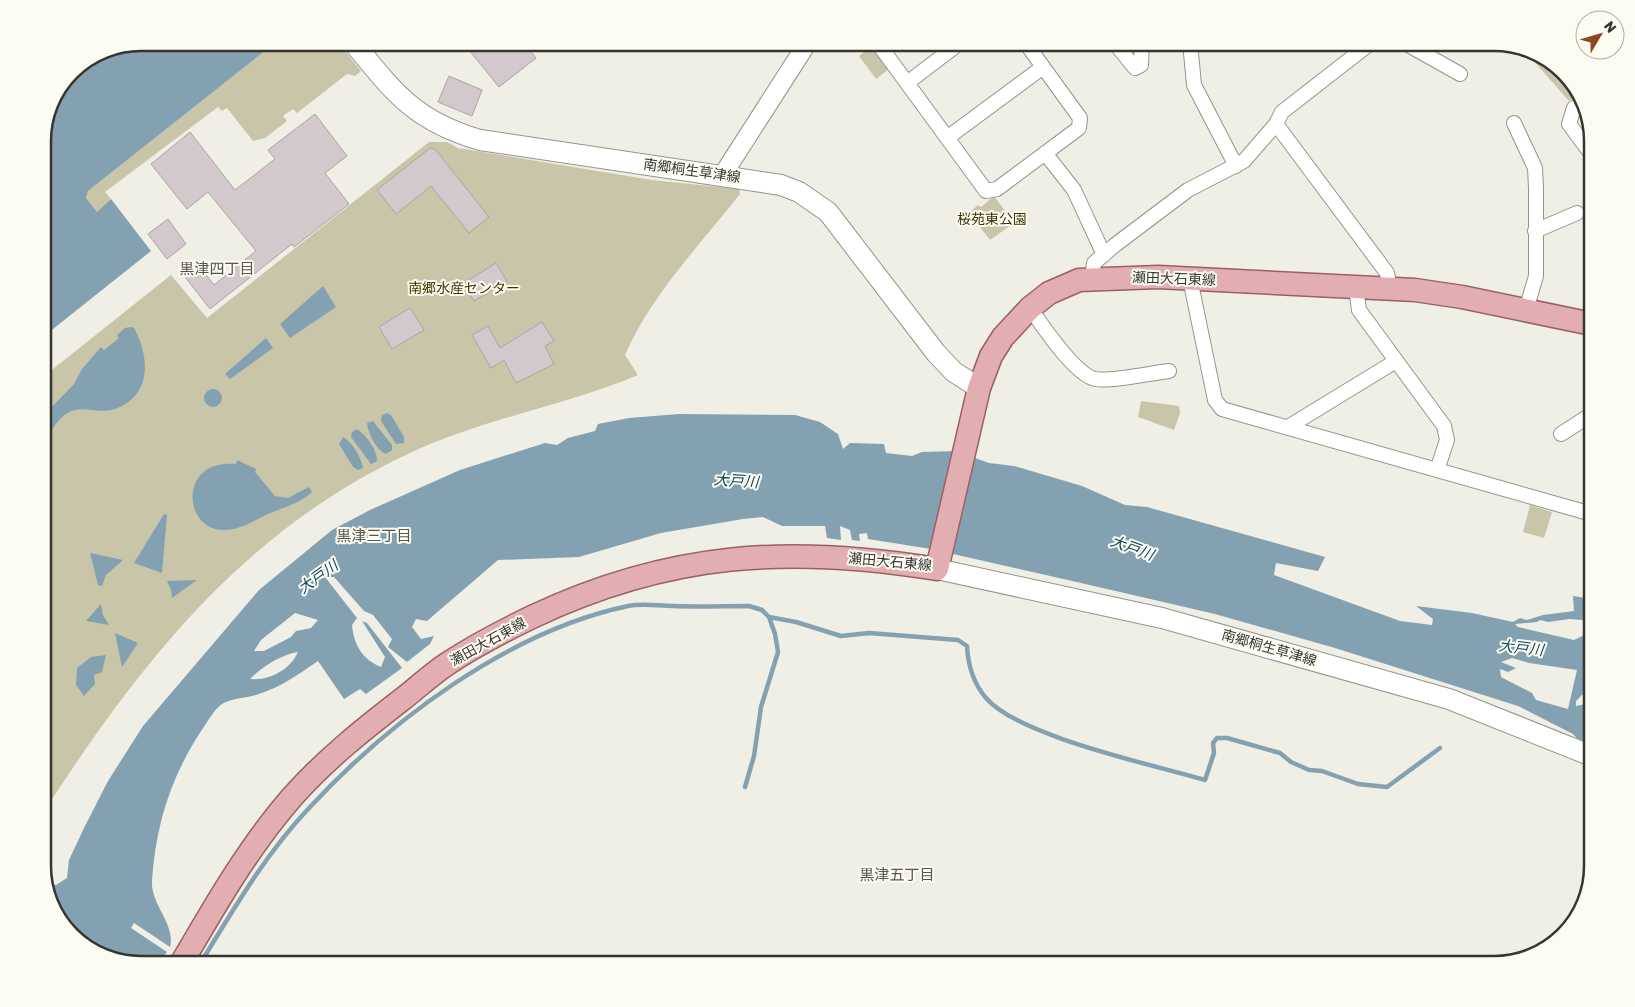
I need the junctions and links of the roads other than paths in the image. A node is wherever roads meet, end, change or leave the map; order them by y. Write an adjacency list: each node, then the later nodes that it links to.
1 (361, 51): 21 (main road, 南郷桐生草津線)
2 (802, 51): 21 (street)
3 (884, 51): 13 (street)
4 (950, 51): 13 (street)
5 (1031, 51): 11 (street)
6 (1121, 51): 7 (street)
7 (1142, 51)
8 (1191, 51): 20 (street)
9 (1360, 51): 16 (street)
10 (1419, 51): 12 (street)
11 (1043, 67): 17 (street); 19 (street)
12 (1460, 74)
13 (907, 83): 17 (street)
14 (1576, 107): 18 (street)
15 (1514, 123): 23 (street)
16 (1276, 124): 20 (street); 28 (street)
17 (947, 138): 19 (street)
18 (1584, 144)
19 (1046, 153): 24 (street)
20 (1236, 166): 24 (street)
21 (722, 176): 34 (main road, 南郷桐生草津線)
22 (1578, 213): 23 (street)
23 (1535, 231): 30 (street)
24 (1104, 255): 25 (street)
25 (1092, 278): 26 (main road, 瀬田大石東線); 29 (main road, 瀬田大石東線)
26 (1190, 279): 27 (main road, 瀬田大石東線); 36 (street)
27 (1356, 288): 28 (main road, 瀬田大石東線); 32 (street)
28 (1390, 289): 30 (main road, 瀬田大石東線)
29 (1030, 308): 33 (street); 34 (main road, 瀬田大石東線)
30 (1526, 310): 31 (main road, 瀬田大石東線)
31 (1584, 322)
32 (1396, 361): 36 (street); 38 (street)
33 (1169, 371)
34 (977, 394): 40 (main road, 瀬田大石東線)
35 (1584, 419): 37 (street)
36 (1288, 427): 38 (street)
37 (1561, 434)
38 (1438, 470): 39 (street)
39 (1584, 512)
40 (939, 563): 41 (main road, 南郷桐生草津線); 42 (main road, 瀬田大石東線)
41 (1584, 753)
42 (185, 956)

